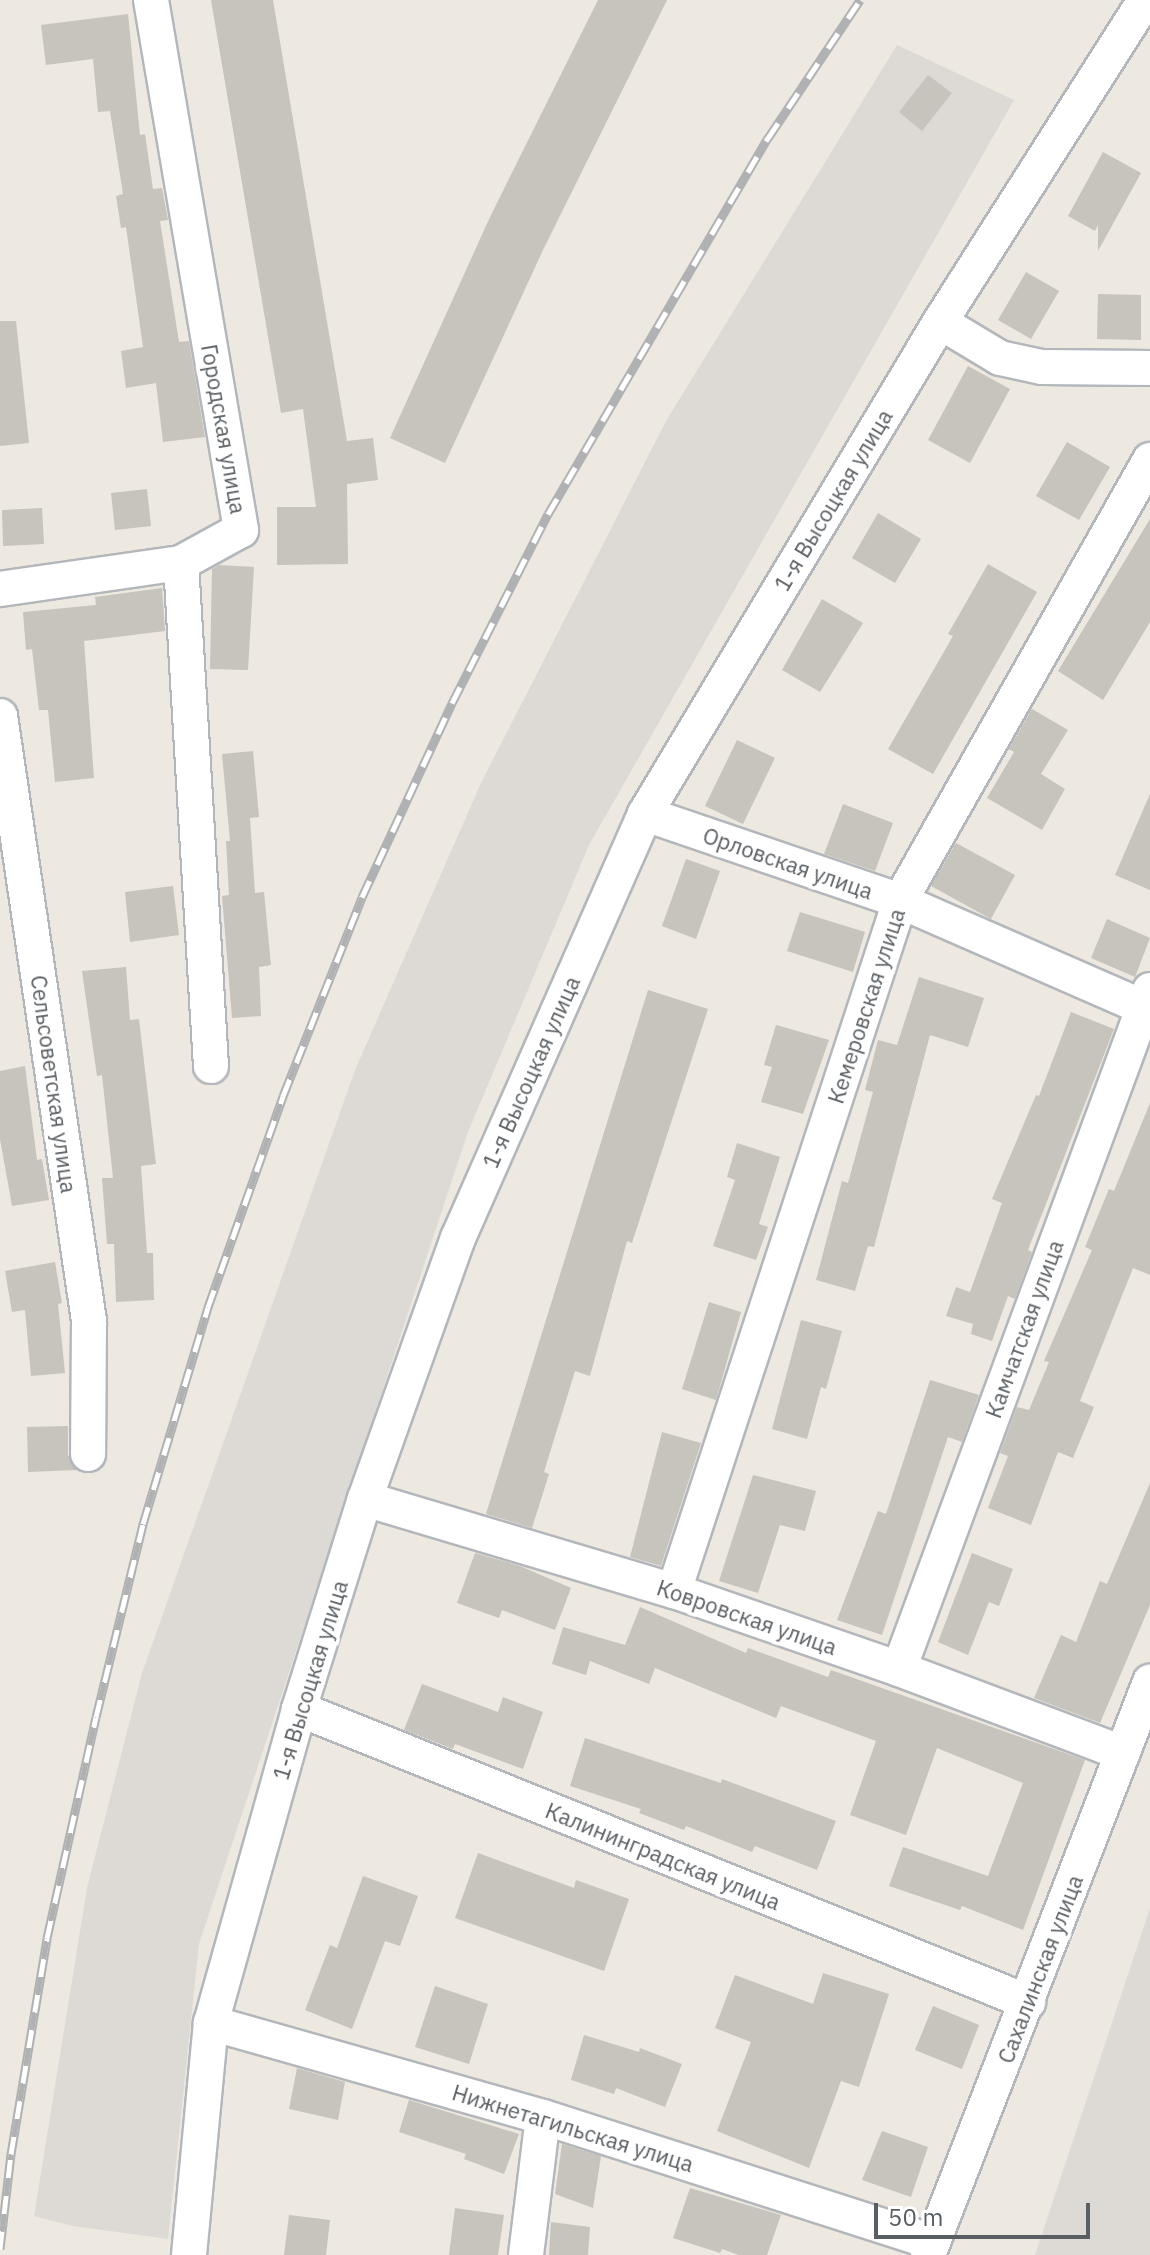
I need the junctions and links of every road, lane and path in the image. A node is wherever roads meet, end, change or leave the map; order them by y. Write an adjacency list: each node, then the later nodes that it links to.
1 (151, 0): 6 (street, Городская улица)
2 (1145, 0): 3 (street, 1-я Высоцкая улица)
3 (940, 322): 4 (street); 9 (street, 1-я Высоцкая улица)
4 (1150, 368)
5 (1150, 460): 10 (street, Кемеровская улица)
6 (181, 563): 7 (street); 12 (street)
7 (0, 589)
8 (0, 716): 13 (street, Сельсоветская улица)
9 (645, 814): 10 (street, Орловская улица); 14 (street, 1-я Высоцкая улица)
10 (900, 901): 11 (street, Орловская улица); 15 (street, Кемеровская улица)
11 (1148, 1002): 16 (street, Камчатская улица)
12 (211, 1066)
13 (88, 1454)
14 (365, 1499): 15 (street, Ковровская улица); 18 (street, 1-я Высоцкая улица)
15 (674, 1591): 16 (street, Ковровская улица)
16 (899, 1669): 19 (street, Ковровская улица)
17 (1150, 1682): 19 (street, Сахалинская улица)
18 (299, 1709): 20 (street, Калининградская улица); 21 (street, 1-я Высоцкая улица)
19 (1123, 1753): 20 (street, Сахалинская улица)
20 (1028, 2002): 23 (street, Сахалинская улица)
21 (211, 2023): 22 (street, Нижнетагильская улица); 24 (street, 1-я Высоцкая улица)
22 (543, 2117): 23 (street, Нижнетагильская улица); 25 (street)
23 (930, 2249)
24 (189, 2255)
25 (526, 2255)

